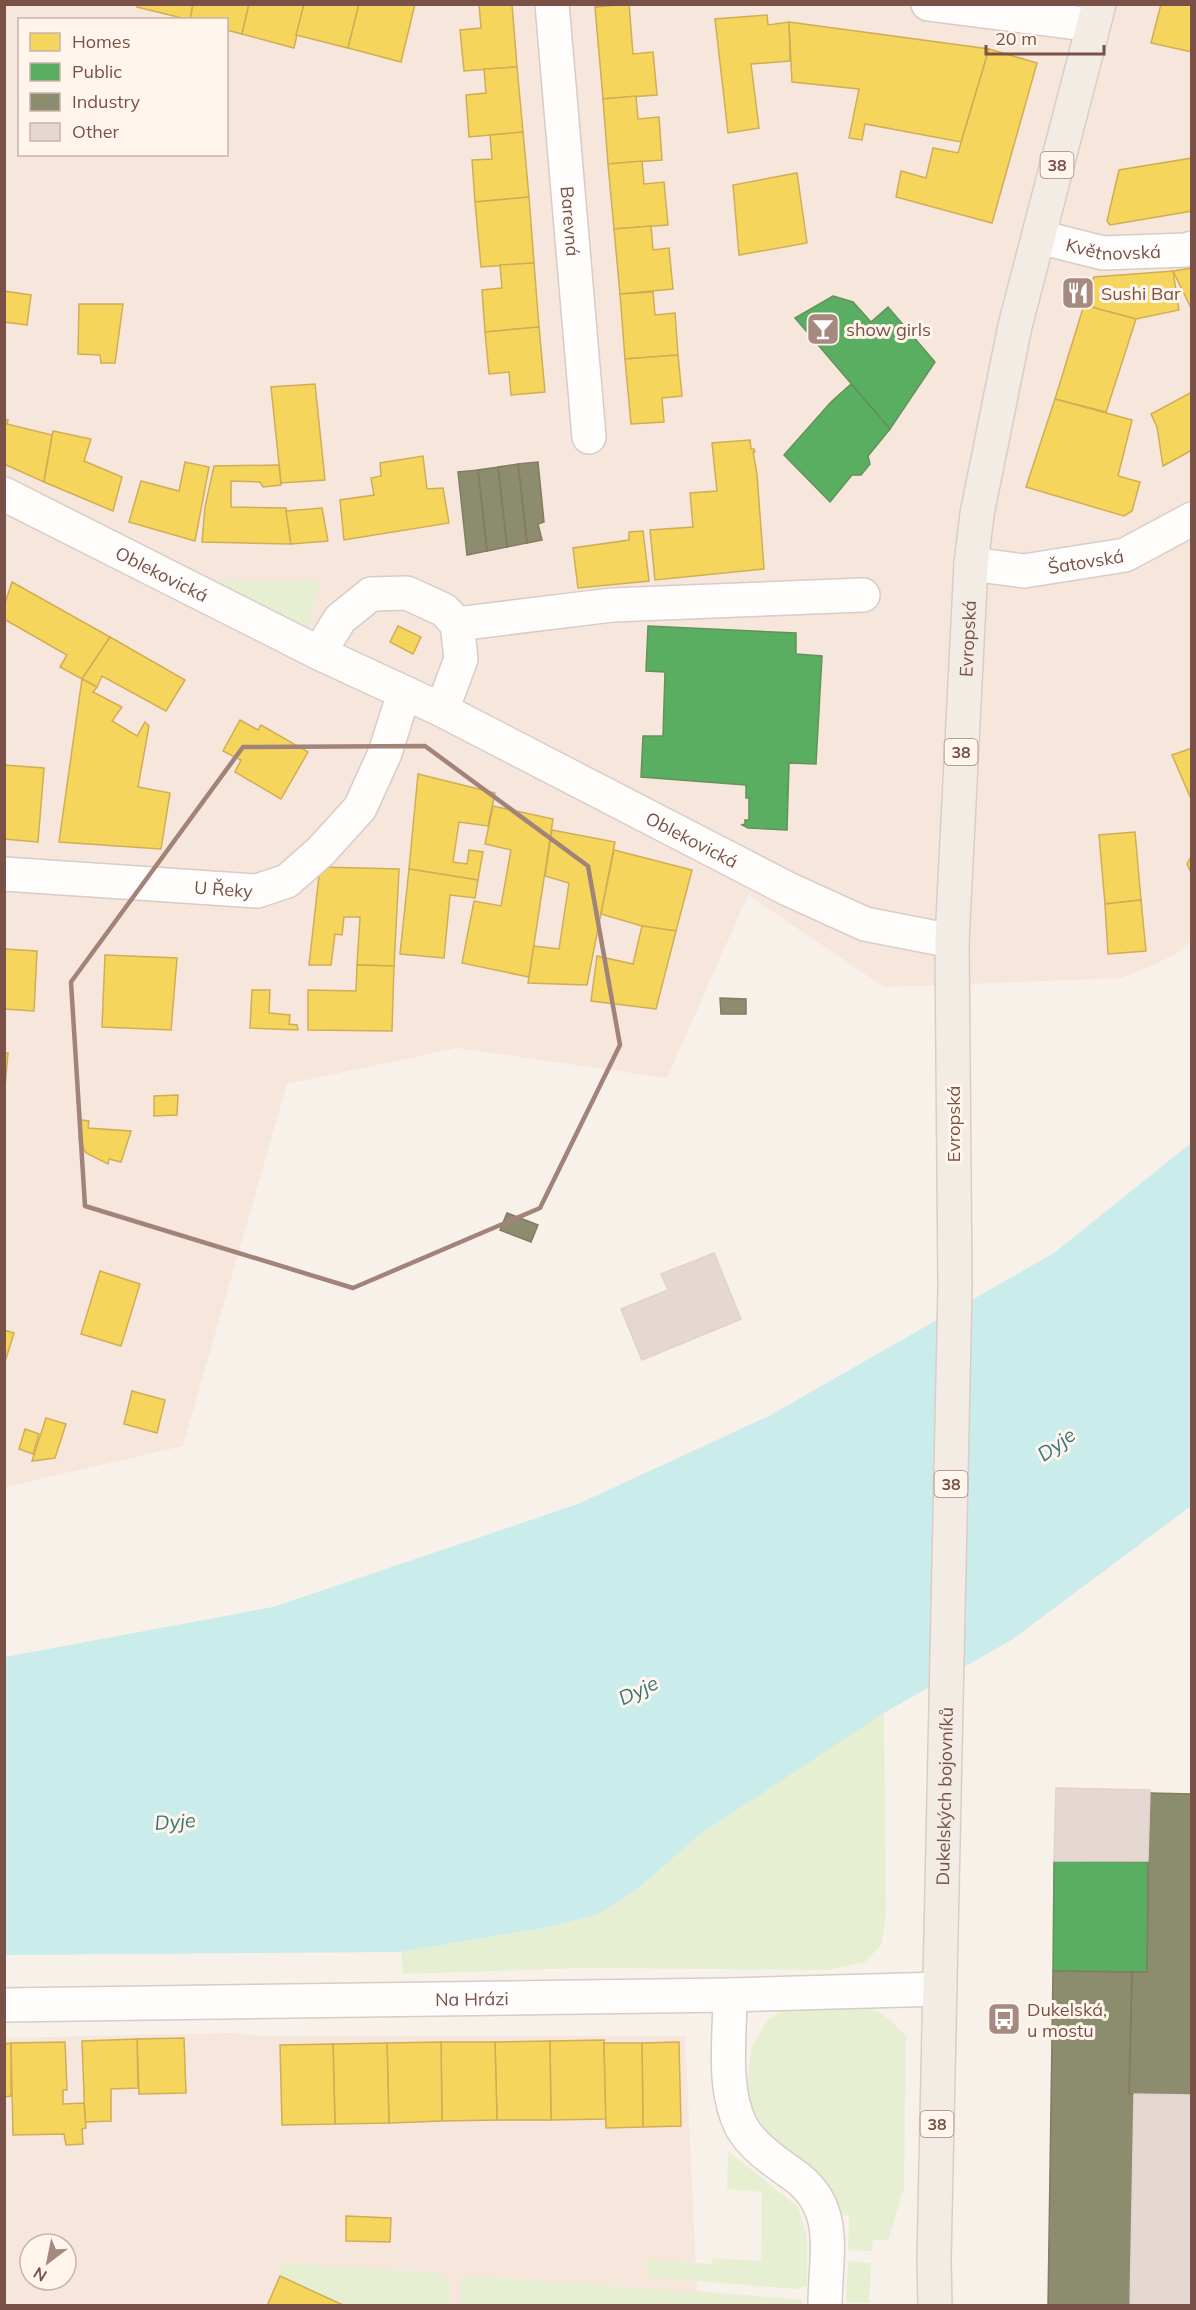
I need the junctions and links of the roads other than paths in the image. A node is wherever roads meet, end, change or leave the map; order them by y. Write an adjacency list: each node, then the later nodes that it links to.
1 (552, 4): 6 (street, Barevná)
2 (928, 4): 3 (street)
3 (1096, 15): 4 (main road, Evropská / 38)
4 (1039, 237): 5 (street, Květnovská); 9 (main road, Evropská / 38)
5 (1191, 248)
6 (589, 436)
7 (4, 494): 12 (street, Oblekovická)
8 (1191, 519): 9 (street, Šatovská)
9 (971, 564): 16 (main road, Evropská / 38)
10 (863, 595): 11 (street)
11 (457, 624): 12 (street); 14 (street)
12 (319, 652): 13 (street, Oblekovická)
13 (404, 693): 14 (street, Oblekovická); 15 (street, U Řeky)
14 (442, 710): 16 (street, Oblekovická)
15 (4, 874)
16 (952, 940): 17 (main road, Evropská / 38)
17 (955, 1287): 18 (main road, Dukelských bojovníků / 38)
18 (940, 1989): 19 (street, Na Hrázi); 22 (main road, Dukelských bojovníků / 38)
19 (730, 1995): 20 (street, Na Hrázi); 21 (street)
20 (4, 2005)
21 (825, 2306)
22 (935, 2306)

